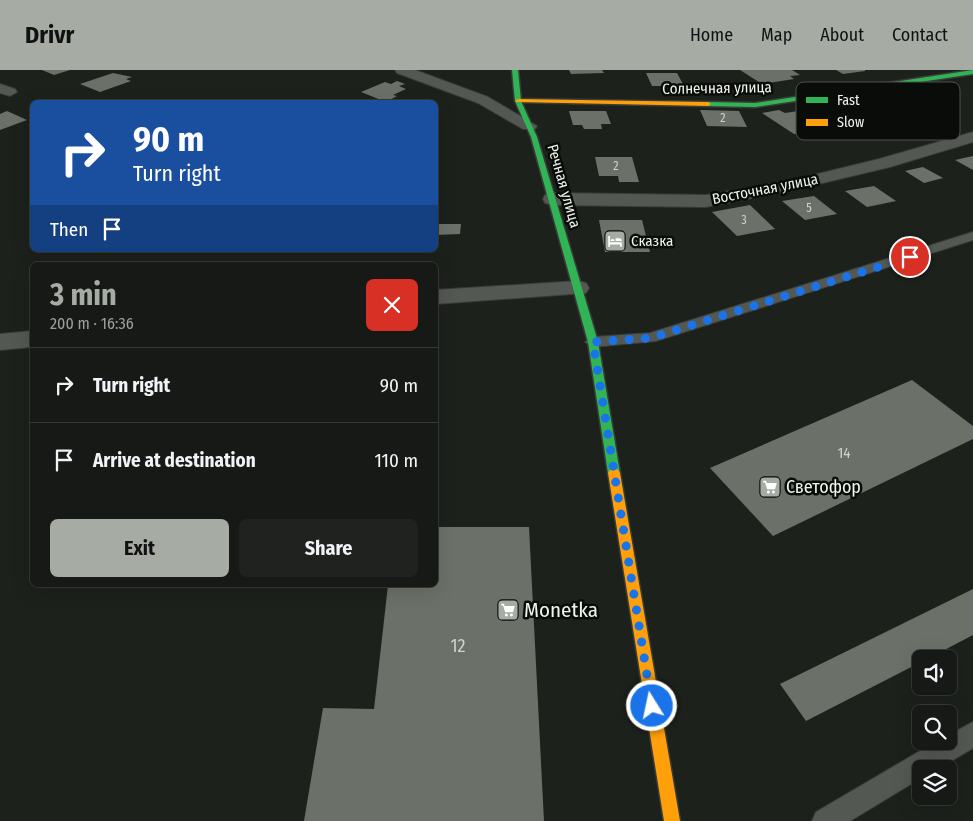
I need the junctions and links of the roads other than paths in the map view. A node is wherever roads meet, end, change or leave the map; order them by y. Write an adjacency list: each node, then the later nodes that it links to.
1 (402, 70): 7 (street)
2 (515, 70): 6 (street, Речная улица)
3 (973, 72): 4 (street, Солнечная улица)
4 (907, 82)
5 (796, 99): 6 (street, Солнечная улица)
6 (518, 101): 7 (street, Речная улица)
7 (529, 126): 9 (street, Речная улица)
8 (973, 137): 9 (street, Восточная улица)
9 (552, 199): 11 (street, Речная улица)
10 (973, 236): 15 (lane)
11 (578, 288): 12 (street); 15 (street, Речная улица)
12 (438, 297)
13 (30, 339): 14 (street)
14 (0, 342)
15 (593, 342): 17 (street, Речная улица)
16 (973, 734): 18 (lane)
17 (672, 821)
18 (825, 821)

